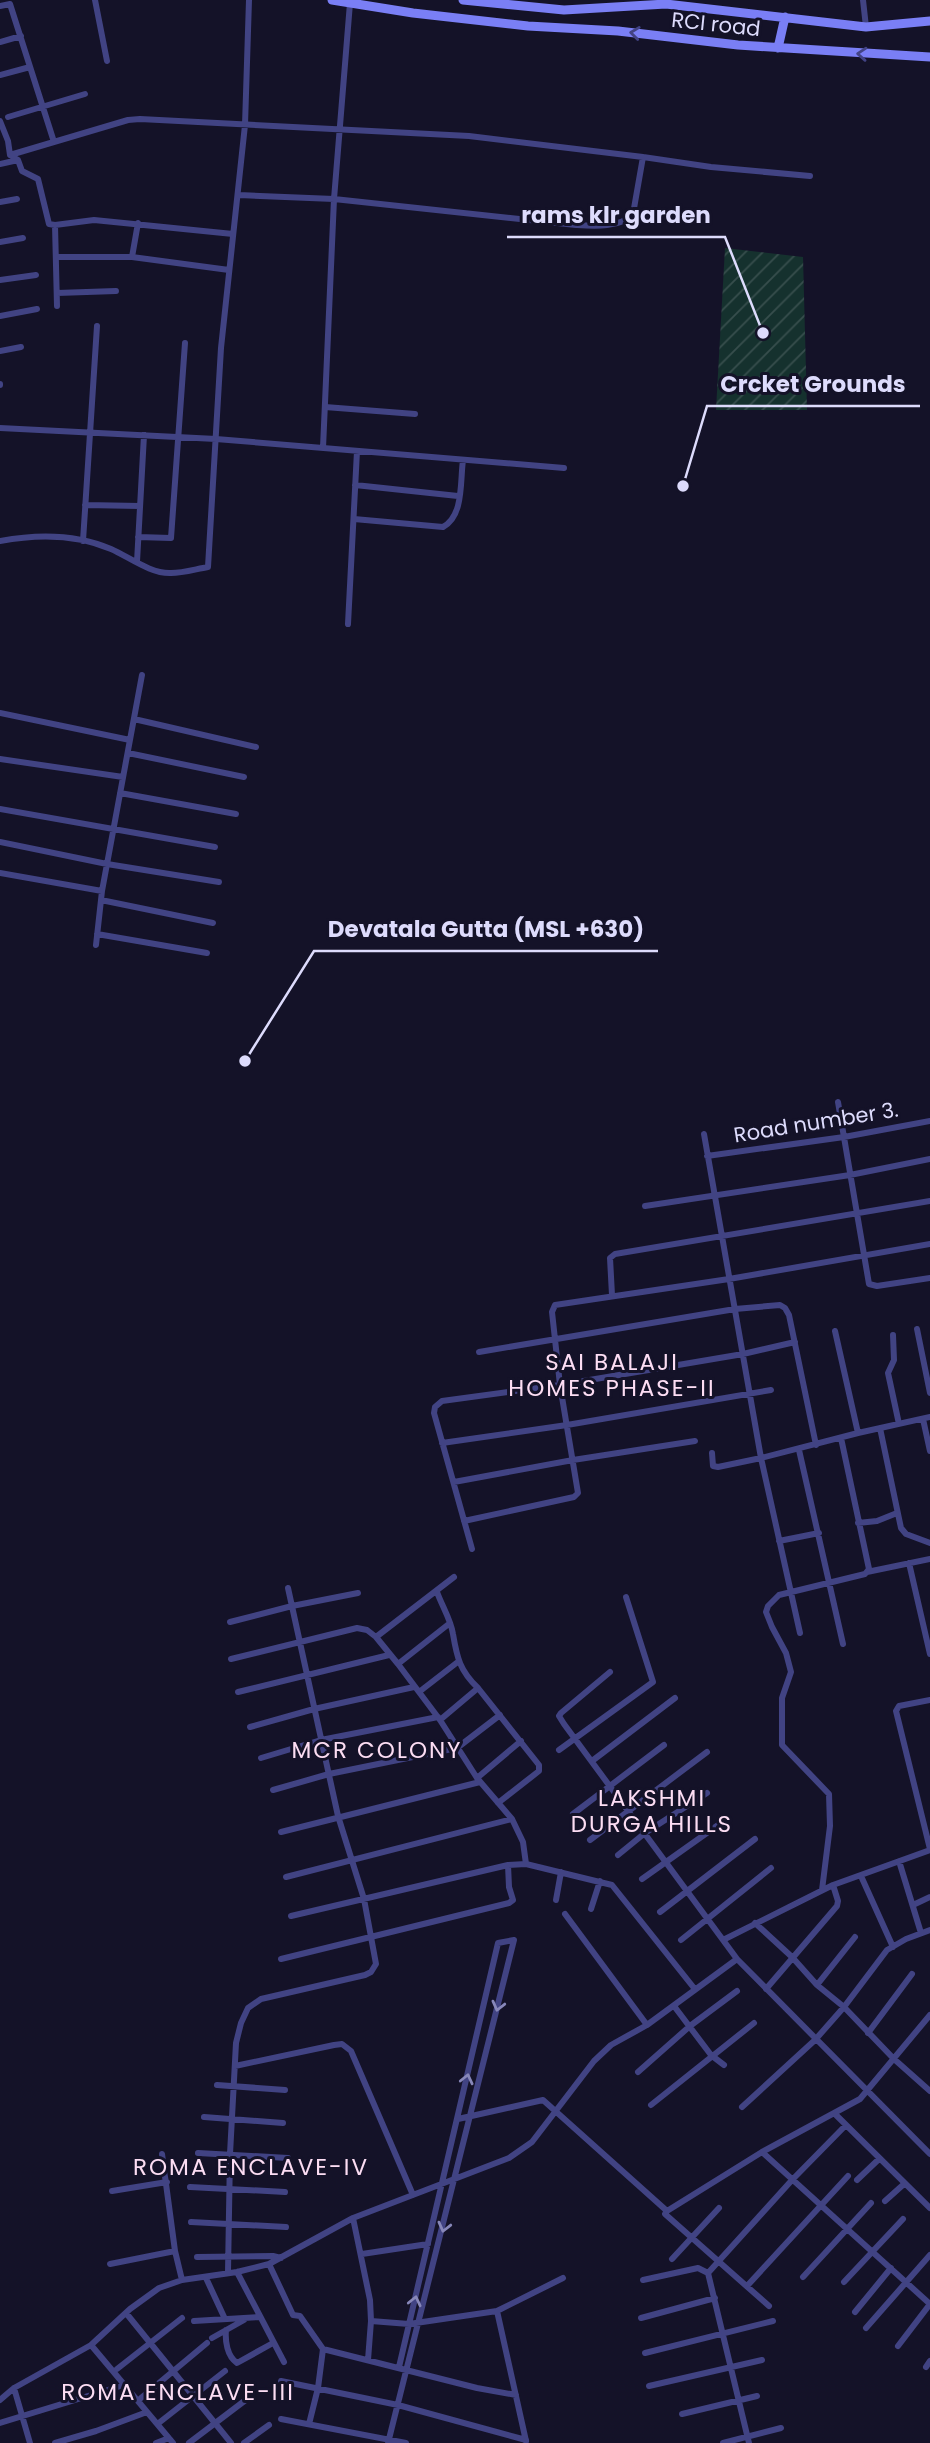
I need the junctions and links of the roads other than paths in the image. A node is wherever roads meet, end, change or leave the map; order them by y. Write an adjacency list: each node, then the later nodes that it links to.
1 (95, 0): 16 (street)
2 (249, 0): 23 (street)
3 (332, 0): 6 (main road, RCI road)
4 (463, 0): 7 (main road)
5 (863, 0): 11 (street)
6 (351, 4): 14 (main road, RCI road, one-way to 6); 24 (street)
7 (695, 4): 9 (main road)
8 (0, 6): 12 (street)
9 (785, 18): 11 (main road); 14 (main road)
10 (930, 21): 11 (main road)
11 (866, 27)
12 (21, 36): 13 (street); 17 (street)
13 (0, 42)
14 (778, 48): 15 (main road, RCI road, one-way to 14)
15 (930, 57)
16 (107, 61)
17 (30, 67): 18 (street); 20 (street)
18 (0, 75)
19 (85, 94): 20 (street)
20 (43, 108): 21 (street); 25 (street)
21 (8, 117)
22 (0, 121): 26 (street)
23 (245, 125): 24 (street); 25 (street); 31 (street)
24 (340, 130): 27 (street); 33 (street)
25 (54, 142): 26 (street)
26 (10, 155): 28 (street)
27 (643, 157): 30 (street); 33 (street)
28 (18, 160): 29 (street); 36 (street)
29 (0, 164)
30 (810, 176)
31 (239, 195): 33 (street); 37 (street)
32 (17, 199): 34 (street)
33 (334, 200): 54 (street)
34 (0, 202)
35 (138, 223): 36 (street); 37 (street); 41 (street)
36 (55, 225): 40 (street)
37 (233, 234): 42 (street)
38 (23, 238): 39 (street)
39 (0, 242)
40 (56, 257): 41 (street); 46 (street)
41 (132, 257): 42 (street)
42 (229, 270): 60 (street)
43 (36, 275): 44 (street)
44 (0, 280)
45 (116, 291): 46 (street)
46 (57, 293): 47 (street)
47 (57, 306)
48 (37, 309): 49 (street)
49 (0, 316)
50 (97, 326): 57 (street)
51 (185, 343): 59 (street)
52 (21, 347): 53 (street)
53 (0, 351)
54 (326, 407): 55 (street); 61 (street)
55 (415, 414)
56 (0, 428): 57 (street)
57 (90, 432): 58 (street); 67 (street)
58 (144, 435): 59 (street); 68 (street)
59 (180, 437): 60 (street); 70 (street)
60 (216, 439): 61 (street); 73 (street)
61 (323, 448): 62 (street)
62 (357, 451): 63 (street); 65 (street)
63 (463, 460): 64 (street); 66 (street)
64 (564, 468)
65 (355, 485): 66 (street); 69 (street)
66 (458, 496): 69 (street)
67 (85, 505): 68 (street); 72 (street)
68 (140, 506): 70 (street)
69 (354, 519): 74 (street)
70 (138, 537): 73 (street)
71 (0, 541): 72 (street)
72 (83, 541): 73 (street)
73 (137, 562)
74 (348, 624)
75 (142, 675): 77 (street)
76 (0, 713): 78 (street)
77 (134, 719): 78 (street); 79 (street)
78 (130, 740): 80 (street)
79 (256, 747)
80 (128, 753): 82 (street); 83 (street)
81 (0, 759): 83 (street)
82 (244, 777)
83 (123, 778): 84 (street)
84 (120, 793): 86 (street); 87 (street)
85 (0, 809): 87 (street)
86 (236, 814)
87 (114, 830): 89 (street); 90 (street)
88 (0, 842): 90 (street)
89 (215, 847)
90 (107, 864): 92 (street); 93 (street)
91 (0, 873): 93 (street)
92 (219, 882)
93 (102, 891): 94 (street)
94 (101, 900): 95 (street); 96 (street)
95 (213, 923)
96 (97, 934): 97 (street); 98 (street)
97 (96, 944)
98 (207, 953)
99 (838, 1101): 102 (street)
100 (930, 1121): 102 (street, Road number 3.)
101 (704, 1134): 103 (street)
102 (844, 1137): 103 (street, Road number 3.); 105 (street)
103 (708, 1156): 106 (street)
104 (930, 1158): 105 (street)
105 (850, 1175): 106 (street); 109 (street)
106 (714, 1194): 108 (street); 110 (street)
107 (930, 1201): 109 (street)
108 (645, 1206)
109 (858, 1214): 110 (street); 112 (street)
110 (722, 1238): 114 (street); 115 (street)
111 (930, 1244): 112 (street)
112 (866, 1257): 113 (street); 114 (street)
113 (930, 1278)
114 (729, 1279): 115 (street); 116 (street)
115 (612, 1296): 120 (street)
116 (735, 1309): 120 (street); 121 (street); 123 (street)
117 (917, 1329): 124 (street)
118 (835, 1331): 133 (street)
119 (893, 1335): 130 (street)
120 (555, 1339): 122 (street); 125 (street)
121 (795, 1342): 123 (street); 137 (street)
122 (479, 1352)
123 (743, 1354): 125 (street); 127 (street)
124 (928, 1368): 128 (street)
125 (561, 1385): 131 (street); 136 (street)
126 (771, 1390): 127 (street)
127 (750, 1393): 131 (street); 141 (street)
128 (930, 1393)
129 (926, 1418): 130 (street); 139 (street)
130 (899, 1424): 132 (street)
131 (567, 1425): 136 (street); 142 (street)
132 (880, 1428): 133 (street); 144 (street)
133 (858, 1433): 134 (street)
134 (841, 1438): 137 (street); 146 (street)
135 (695, 1441): 142 (street)
136 (442, 1443): 143 (street)
137 (816, 1445): 138 (street)
138 (799, 1450): 141 (street); 147 (street)
139 (930, 1451)
140 (712, 1453): 141 (street)
141 (761, 1458): 148 (street)
142 (573, 1460): 143 (street); 145 (street)
143 (454, 1482): 145 (street)
144 (897, 1513): 146 (street); 149 (street)
145 (464, 1521): 150 (street)
146 (858, 1522): 153 (street)
147 (818, 1533): 148 (street); 155 (street)
148 (779, 1541): 158 (street)
149 (930, 1543)
150 (471, 1549)
151 (930, 1559): 152 (street)
152 (909, 1563): 153 (street); 168 (street)
153 (867, 1572): 155 (street)
154 (454, 1577): 157 (street)
155 (830, 1582): 158 (street); 167 (street)
156 (288, 1588): 161 (street)
157 (437, 1592): 163 (street); 165 (street)
158 (789, 1592): 164 (street); 223 (street)
159 (358, 1593): 161 (street)
160 (626, 1597): 184 (street)
161 (292, 1606): 162 (street); 166 (street)
162 (230, 1622)
163 (450, 1623): 171 (street); 172 (street)
164 (800, 1633)
165 (376, 1637): 166 (street); 169 (street)
166 (300, 1643): 170 (street); 174 (street)
167 (843, 1644)
168 (930, 1654)
169 (389, 1655): 172 (street); 174 (street)
170 (232, 1660)
171 (459, 1661): 175 (street); 176 (street)
172 (398, 1664): 176 (street)
173 (610, 1672): 184 (street)
174 (307, 1675): 177 (street); 180 (street)
175 (478, 1688): 181 (street); 182 (street)
176 (417, 1690): 180 (street); 182 (street)
177 (238, 1692)
178 (676, 1698): 192 (street)
179 (930, 1700): 208 (street)
180 (314, 1709): 183 (street); 185 (street)
181 (500, 1715): 186 (street); 188 (street)
182 (439, 1718): 185 (street); 188 (street)
183 (250, 1727)
184 (575, 1738): 189 (street); 192 (street)
185 (321, 1740): 191 (street); 193 (street)
186 (521, 1741): 194 (street); 198 (street)
187 (664, 1745): 195 (street)
188 (457, 1748): 193 (street); 194 (street)
189 (559, 1750)
190 (707, 1752): 199 (street)
191 (261, 1758)
192 (592, 1761): 195 (street)
193 (329, 1774): 196 (street); 201 (street)
194 (479, 1780): 198 (street); 201 (street)
195 (610, 1785): 199 (street); 200 (street)
196 (273, 1790)
197 (707, 1793): 205 (street)
198 (498, 1803): 202 (street)
199 (628, 1810): 205 (street); 206 (street)
200 (573, 1814)
201 (338, 1816): 204 (street); 210 (street)
202 (512, 1818): 210 (street); 213 (street)
203 (728, 1818): 212 (street)
204 (281, 1832)
205 (645, 1833): 209 (street); 212 (street)
206 (590, 1839)
207 (755, 1839): 222 (street)
208 (930, 1850): 211 (street)
209 (618, 1855)
210 (351, 1859): 218 (street); 225 (street)
211 (899, 1861): 217 (street); 227 (street)
212 (666, 1862): 219 (street); 222 (street)
213 (526, 1864): 214 (street); 216 (street)
214 (508, 1865): 225 (street); 235 (street)
215 (771, 1868): 232 (street)
216 (561, 1872): 220 (street); 226 (street)
217 (861, 1876): 221 (street); 240 (street)
218 (286, 1877)
219 (642, 1879)
220 (600, 1881): 228 (street); 246 (street)
221 (833, 1885): 223 (street); 241 (street)
222 (688, 1891): 229 (street); 232 (street)
223 (822, 1891): 233 (street)
224 (930, 1898): 227 (street)
225 (364, 1899): 231 (street); 235 (street)
226 (556, 1900)
227 (913, 1905): 234 (street)
228 (592, 1909)
229 (660, 1912)
230 (565, 1914): 253 (street)
231 (291, 1916)
232 (707, 1919): 237 (street); 238 (street)
233 (755, 1923): 238 (street); 241 (street)
234 (926, 1931): 239 (street); 240 (street)
235 (371, 1937): 242 (street); 262 (street)
236 (855, 1937): 245 (street)
237 (681, 1940)
238 (723, 1940): 243 (street)
239 (930, 1941)
240 (893, 1947): 250 (street)
241 (792, 1957): 245 (street); 247 (street)
242 (281, 1959)
243 (737, 1959): 246 (street); 247 (street)
244 (912, 1975): 257 (street)
245 (817, 1985): 250 (street)
246 (694, 1988): 249 (street)
247 (766, 1989): 258 (street)
248 (737, 1991): 255 (street)
249 (674, 2006): 253 (street); 255 (street)
250 (844, 2007): 257 (street); 258 (street)
251 (930, 2015): 254 (street)
252 (754, 2023): 259 (street)
253 (647, 2025): 271 (street)
254 (924, 2025): 256 (street); 260 (street)
255 (690, 2026): 259 (street); 263 (street)
256 (930, 2030)
257 (868, 2033): 260 (street)
258 (815, 2040): 268 (street); 270 (street)
259 (711, 2055): 261 (street); 269 (street)
260 (894, 2059): 267 (street); 268 (street)
261 (724, 2065)
262 (235, 2066): 265 (street); 297 (street)
263 (638, 2072)
264 (217, 2085): 265 (street)
265 (234, 2087): 266 (street); 275 (street)
266 (285, 2090)
267 (930, 2091)
268 (867, 2092): 272 (street); 279 (street)
269 (650, 2105)
270 (742, 2107)
271 (556, 2111): 273 (street); 287 (street); 303 (street)
272 (834, 2113): 278 (street); 280 (street)
273 (472, 2116): 276 (street); 276 (street, one-way to 273); 287 (street)
274 (204, 2117): 275 (street)
275 (232, 2119): 277 (street); 283 (street)
276 (458, 2119): 291 (street)
277 (283, 2123)
278 (846, 2125): 285 (street); 288 (street)
279 (928, 2148)
280 (762, 2152): 288 (street); 303 (street)
281 (198, 2153): 283 (street)
282 (162, 2154): 290 (street)
283 (230, 2154): 284 (street); 294 (street)
284 (288, 2158)
285 (879, 2159): 289 (street); 292 (street)
286 (848, 2176): 300 (street)
287 (456, 2178): 291 (street); 349 (street, one-way to 349)
288 (792, 2180): 300 (street); 320 (street)
289 (857, 2180)
290 (167, 2182): 295 (street); 312 (street)
291 (442, 2183): 297 (street); 311 (street)
292 (904, 2183): 298 (street); 302 (street)
293 (190, 2187): 294 (street)
294 (229, 2189): 296 (street); 307 (street)
295 (112, 2191)
296 (285, 2192)
297 (413, 2195): 304 (street)
298 (884, 2201)
299 (871, 2203): 309 (street)
300 (820, 2205): 309 (street); 334 (street)
301 (719, 2208): 310 (street)
302 (930, 2208)
303 (667, 2211): 310 (street)
304 (353, 2218): 314 (street); 318 (street)
305 (903, 2218): 313 (street)
306 (191, 2222): 307 (street)
307 (228, 2223): 308 (street); 317 (street)
308 (286, 2227)
309 (846, 2228): 313 (street); 327 (street)
310 (692, 2238): 319 (street); 320 (street)
311 (428, 2244): 314 (street); 350 (street, one-way to 311)
312 (175, 2251): 321 (street); 330 (street)
313 (871, 2251): 323 (street); 333 (street)
314 (362, 2254): 347 (street)
315 (930, 2255): 332 (street)
316 (197, 2257): 317 (street)
317 (228, 2257): 318 (street); 324 (street)
318 (281, 2258): 322 (street)
319 (672, 2259)
320 (719, 2261): 326 (street); 334 (street)
321 (110, 2264)
322 (269, 2264): 325 (street); 358 (street)
323 (891, 2268): 332 (street); 339 (street)
324 (228, 2272): 325 (street); 328 (street)
325 (237, 2272): 342 (street)
326 (708, 2273): 331 (street); 335 (street)
327 (803, 2277)
328 (206, 2278): 330 (street); 344 (street)
329 (563, 2278): 338 (street)
330 (182, 2280): 340 (street)
331 (643, 2280)
332 (906, 2281): 336 (street); 351 (street)
333 (844, 2282)
334 (747, 2286): 337 (street)
335 (715, 2298): 343 (street); 353 (street)
336 (930, 2304): 357 (street)
337 (769, 2306)
338 (497, 2311): 349 (street); 374 (street)
339 (855, 2312)
340 (126, 2313): 354 (street); 356 (street)
341 (182, 2318): 354 (street)
342 (259, 2318): 345 (street); 355 (street)
343 (640, 2318)
344 (225, 2319): 345 (street); 346 (street)
345 (245, 2319): 352 (street)
346 (194, 2321)
347 (371, 2321): 350 (street); 360 (street)
348 (773, 2321): 353 (street)
349 (420, 2322): 350 (street); 367 (street)
350 (409, 2324): 364 (street)
351 (866, 2328)
352 (226, 2330): 355 (street); 366 (street)
353 (724, 2334): 359 (street); 363 (street)
354 (150, 2342): 365 (street); 366 (street)
355 (273, 2343): 362 (street)
356 (90, 2345): 370 (street); 372 (street)
357 (898, 2346)
358 (323, 2349): 360 (street); 373 (street)
359 (645, 2353)
360 (368, 2360): 364 (street)
361 (762, 2360): 363 (street)
362 (284, 2362)
363 (732, 2365): 371 (street); 380 (street)
364 (399, 2367): 367 (street)
365 (117, 2369)
366 (173, 2370): 376 (street); 377 (street)
367 (408, 2370): 374 (street); 381 (street)
368 (225, 2371): 376 (street)
369 (281, 2381): 373 (street)
370 (124, 2385): 382 (street); 384 (street)
371 (649, 2386)
372 (14, 2388): 379 (street); 384 (street)
373 (318, 2388): 381 (street); 389 (street)
374 (516, 2395): 395 (street)
375 (757, 2396): 380 (street)
376 (192, 2397): 386 (street); 388 (street)
377 (141, 2398)
378 (247, 2399): 388 (street)
379 (0, 2400)
380 (739, 2401): 383 (street); 392 (street)
381 (398, 2405): 394 (street); 395 (street)
382 (147, 2412): 393 (street); 397 (street)
383 (682, 2414)
384 (23, 2416): 387 (street); 396 (street)
385 (281, 2419): 389 (street)
386 (160, 2422)
387 (0, 2423)
388 (215, 2424): 399 (street); 400 (street)
389 (309, 2424): 394 (street)
390 (269, 2425): 401 (street)
391 (781, 2428): 392 (street)
392 (748, 2440): 403 (street)
393 (171, 2441): 398 (street)
394 (389, 2441): 402 (street)
395 (526, 2441)
396 (30, 2443)
397 (55, 2443)
398 (156, 2443)
399 (189, 2443)
400 (231, 2443)
401 (244, 2443)
402 (406, 2443)
403 (723, 2443)

